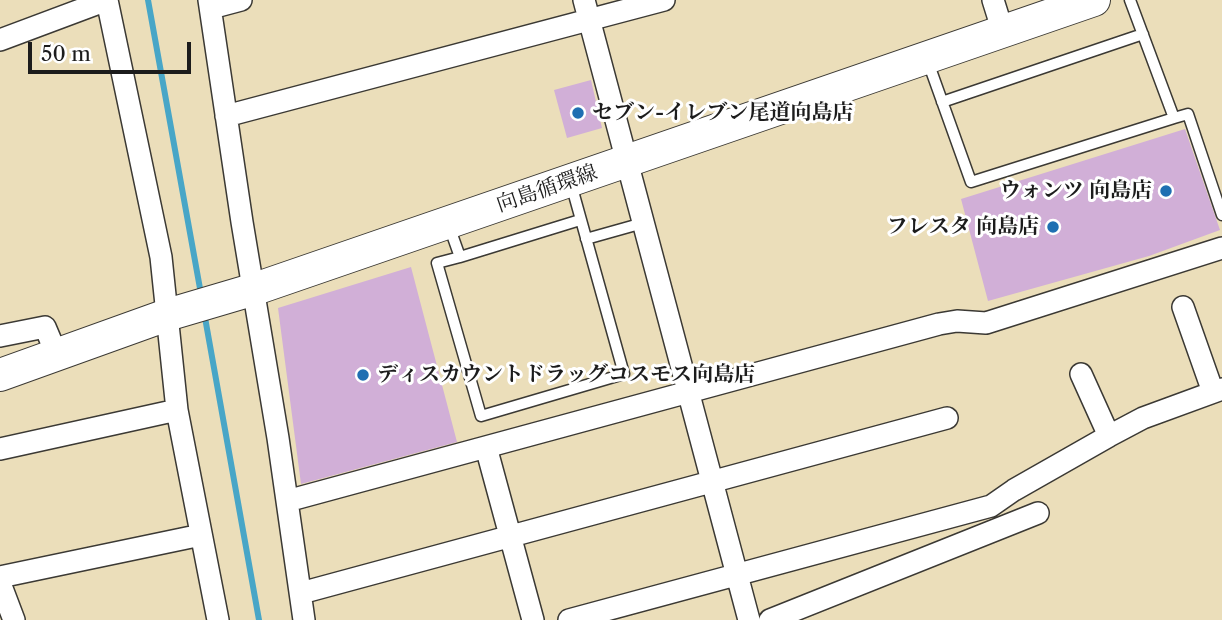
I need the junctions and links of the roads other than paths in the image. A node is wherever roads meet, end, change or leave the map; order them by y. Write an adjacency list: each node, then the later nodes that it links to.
1 (107, 0): 11 (street); 27 (street)
2 (241, 0): 7 (street)
3 (664, 0): 8 (street)
4 (993, 0): 9 (street)
5 (1094, 0): 9 (main road, 向島循環線)
6 (1130, 0): 10 (lane)
7 (210, 4): 14 (street)
8 (586, 9): 14 (street); 16 (street)
9 (1003, 32): 12 (main road, 向島循環線)
10 (1143, 34): 13 (lane); 15 (lane)
11 (0, 40)
12 (927, 58): 13 (lane); 16 (main road, 向島循環線)
13 (942, 102): 15 (lane)
14 (226, 116): 25 (street)
15 (1174, 118): 18 (lane)
16 (627, 162): 17 (main road, 向島循環線); 21 (street)
17 (570, 181): 19 (lane); 20 (main road, 向島循環線)
18 (1222, 215)
19 (580, 219): 22 (lane); 24 (lane)
20 (448, 223): 24 (lane); 25 (main road, 向島循環線)
21 (643, 223): 22 (lane); 33 (street)
22 (586, 239): 24 (lane)
23 (1222, 248): 33 (street)
24 (460, 257)
25 (248, 291): 27 (main road, 向島循環線); 40 (street)
26 (1183, 307): 32 (street)
27 (171, 314): 29 (main road, 向島循環線); 34 (street)
28 (0, 336): 29 (street)
29 (56, 353): 31 (main road, 向島循環線)
30 (1081, 374): 36 (street)
31 (0, 376)
32 (1218, 391): 36 (street)
33 (688, 392): 37 (street); 39 (street)
34 (177, 410): 38 (street); 42 (street)
35 (947, 418): 39 (street)
36 (1109, 436): 44 (street)
37 (486, 447): 40 (street); 43 (street)
38 (0, 449)
39 (712, 481): 43 (street); 44 (street)
40 (287, 501): 47 (street)
41 (1038, 513): 54 (street)
42 (201, 535): 45 (street); 49 (street)
43 (510, 537): 47 (street); 51 (street)
44 (737, 575): 52 (street); 53 (street)
45 (0, 577)
46 (0, 583): 48 (street)
47 (301, 593): 50 (street)
48 (14, 620)
49 (218, 620)
50 (304, 620)
51 (533, 620)
52 (569, 620)
53 (749, 620)
54 (770, 620)

